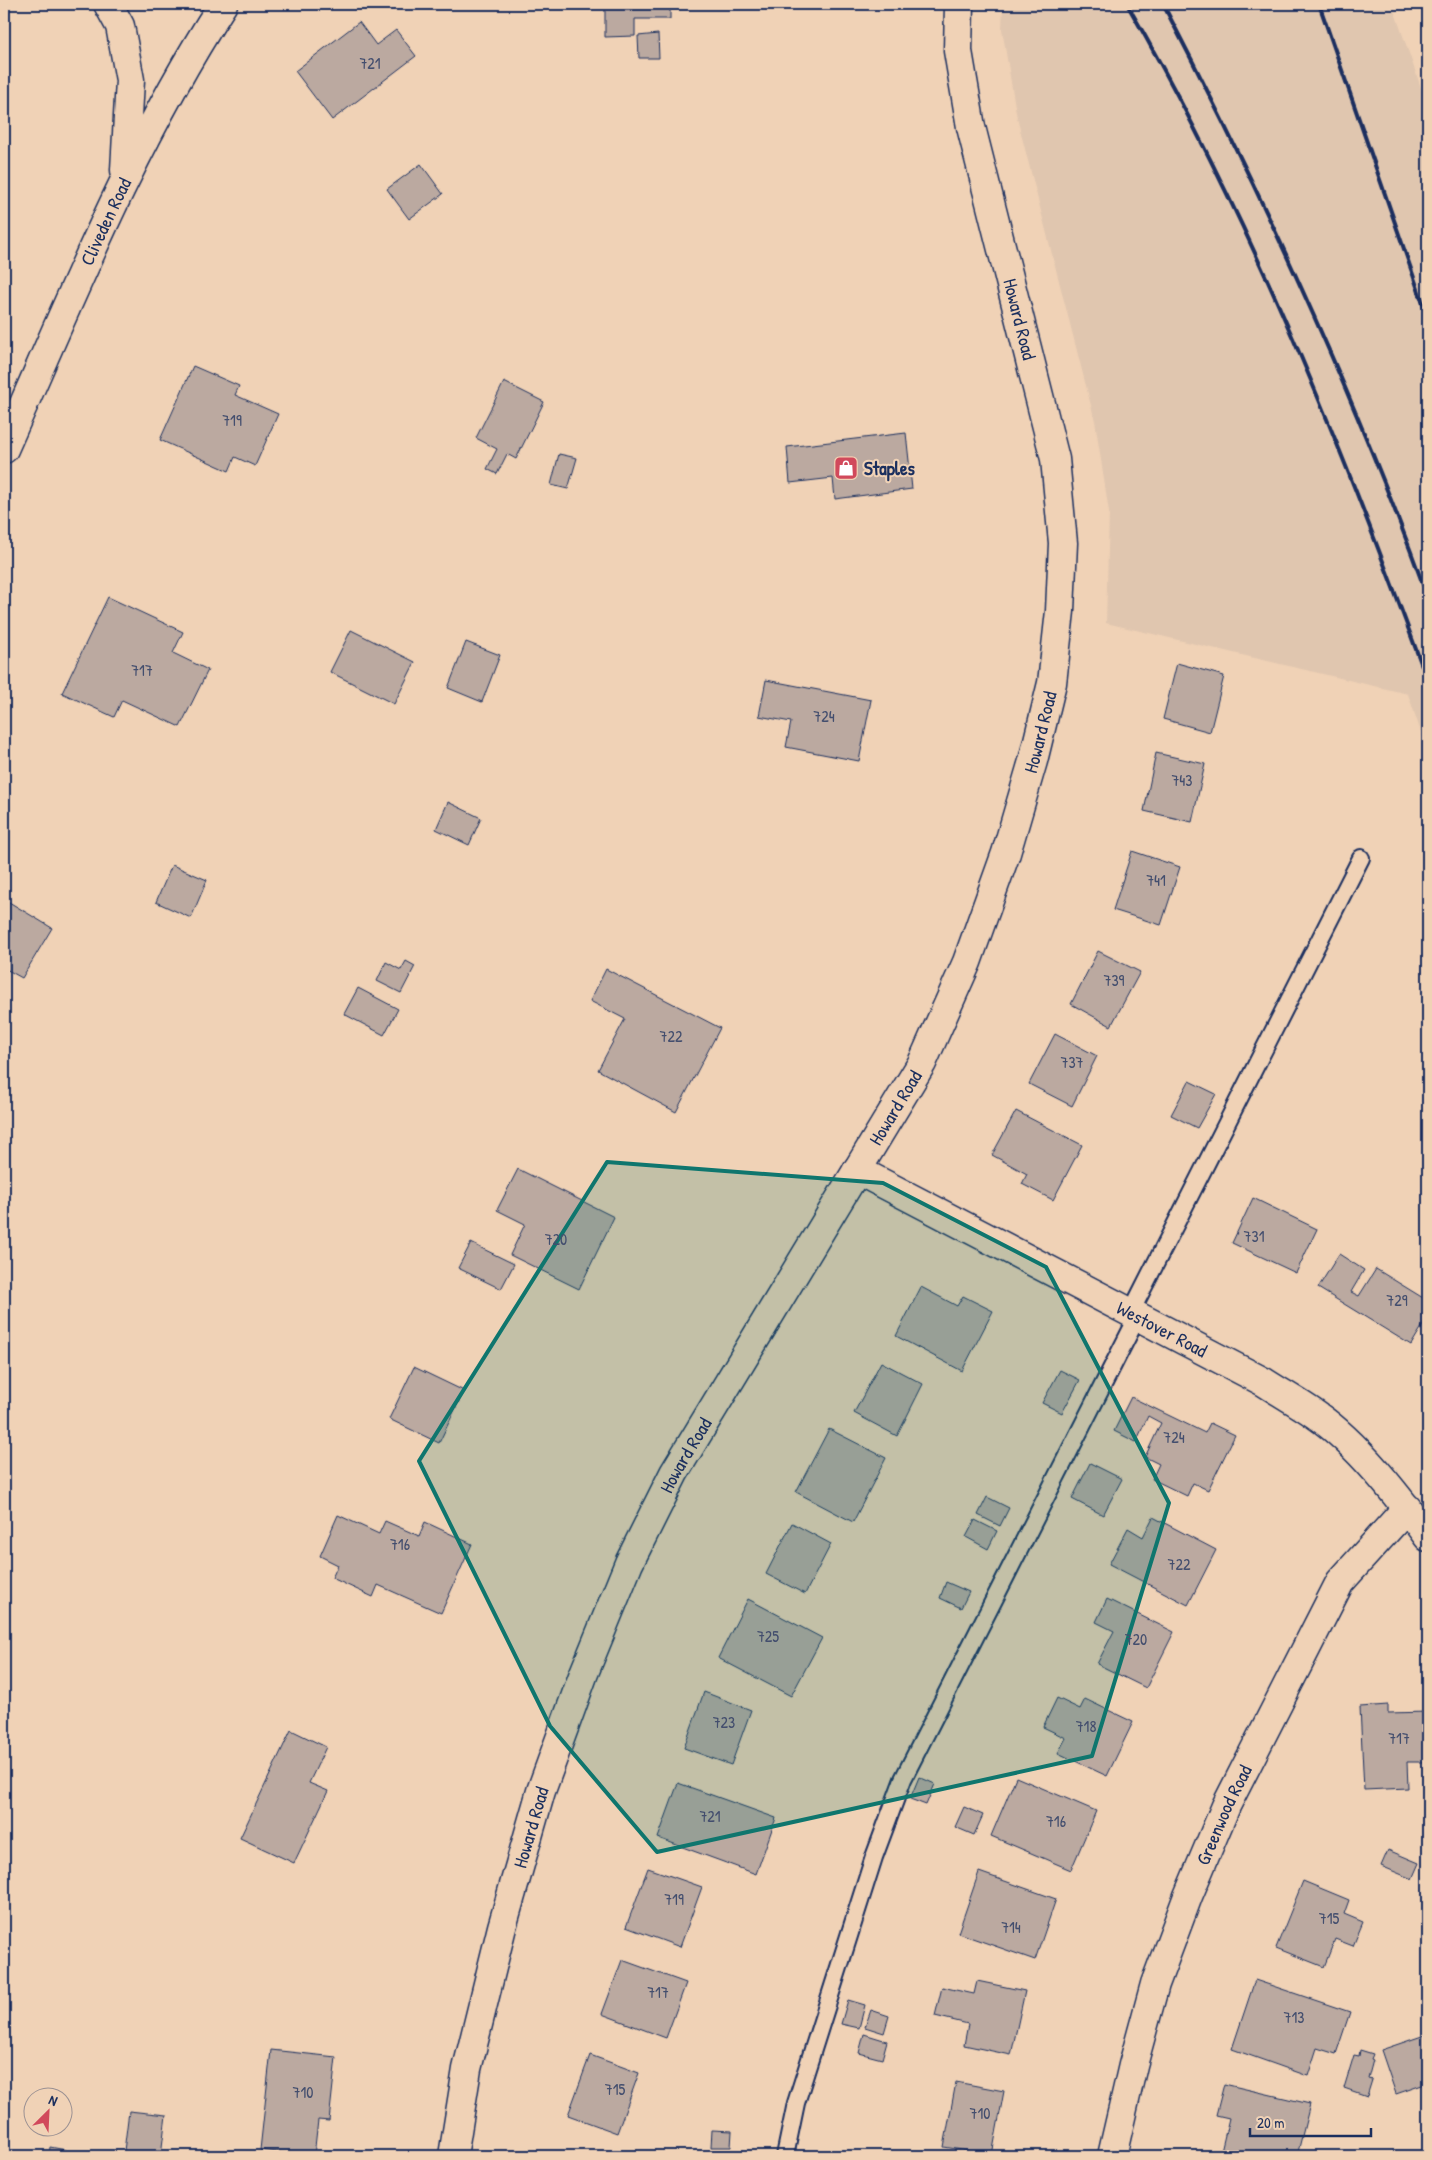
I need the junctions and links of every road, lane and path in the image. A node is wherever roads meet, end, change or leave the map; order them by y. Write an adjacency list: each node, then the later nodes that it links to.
1 (108, 4): 4 (street)
2 (223, 4): 4 (street, Cliveden Road)
3 (958, 4): 7 (street, Howard Road)
4 (124, 180): 5 (street, Cliveden Road)
5 (4, 449)
6 (1361, 858): 8 (lane)
7 (858, 1170): 8 (street, Westover Road); 11 (street, Howard Road)
8 (1135, 1314): 9 (street, Westover Road); 12 (lane)
9 (1407, 1508): 10 (street, Westover Road); 13 (street, Greenwood Road)
10 (1428, 1537)
11 (453, 2156)
12 (785, 2156)
13 (1112, 2156)

